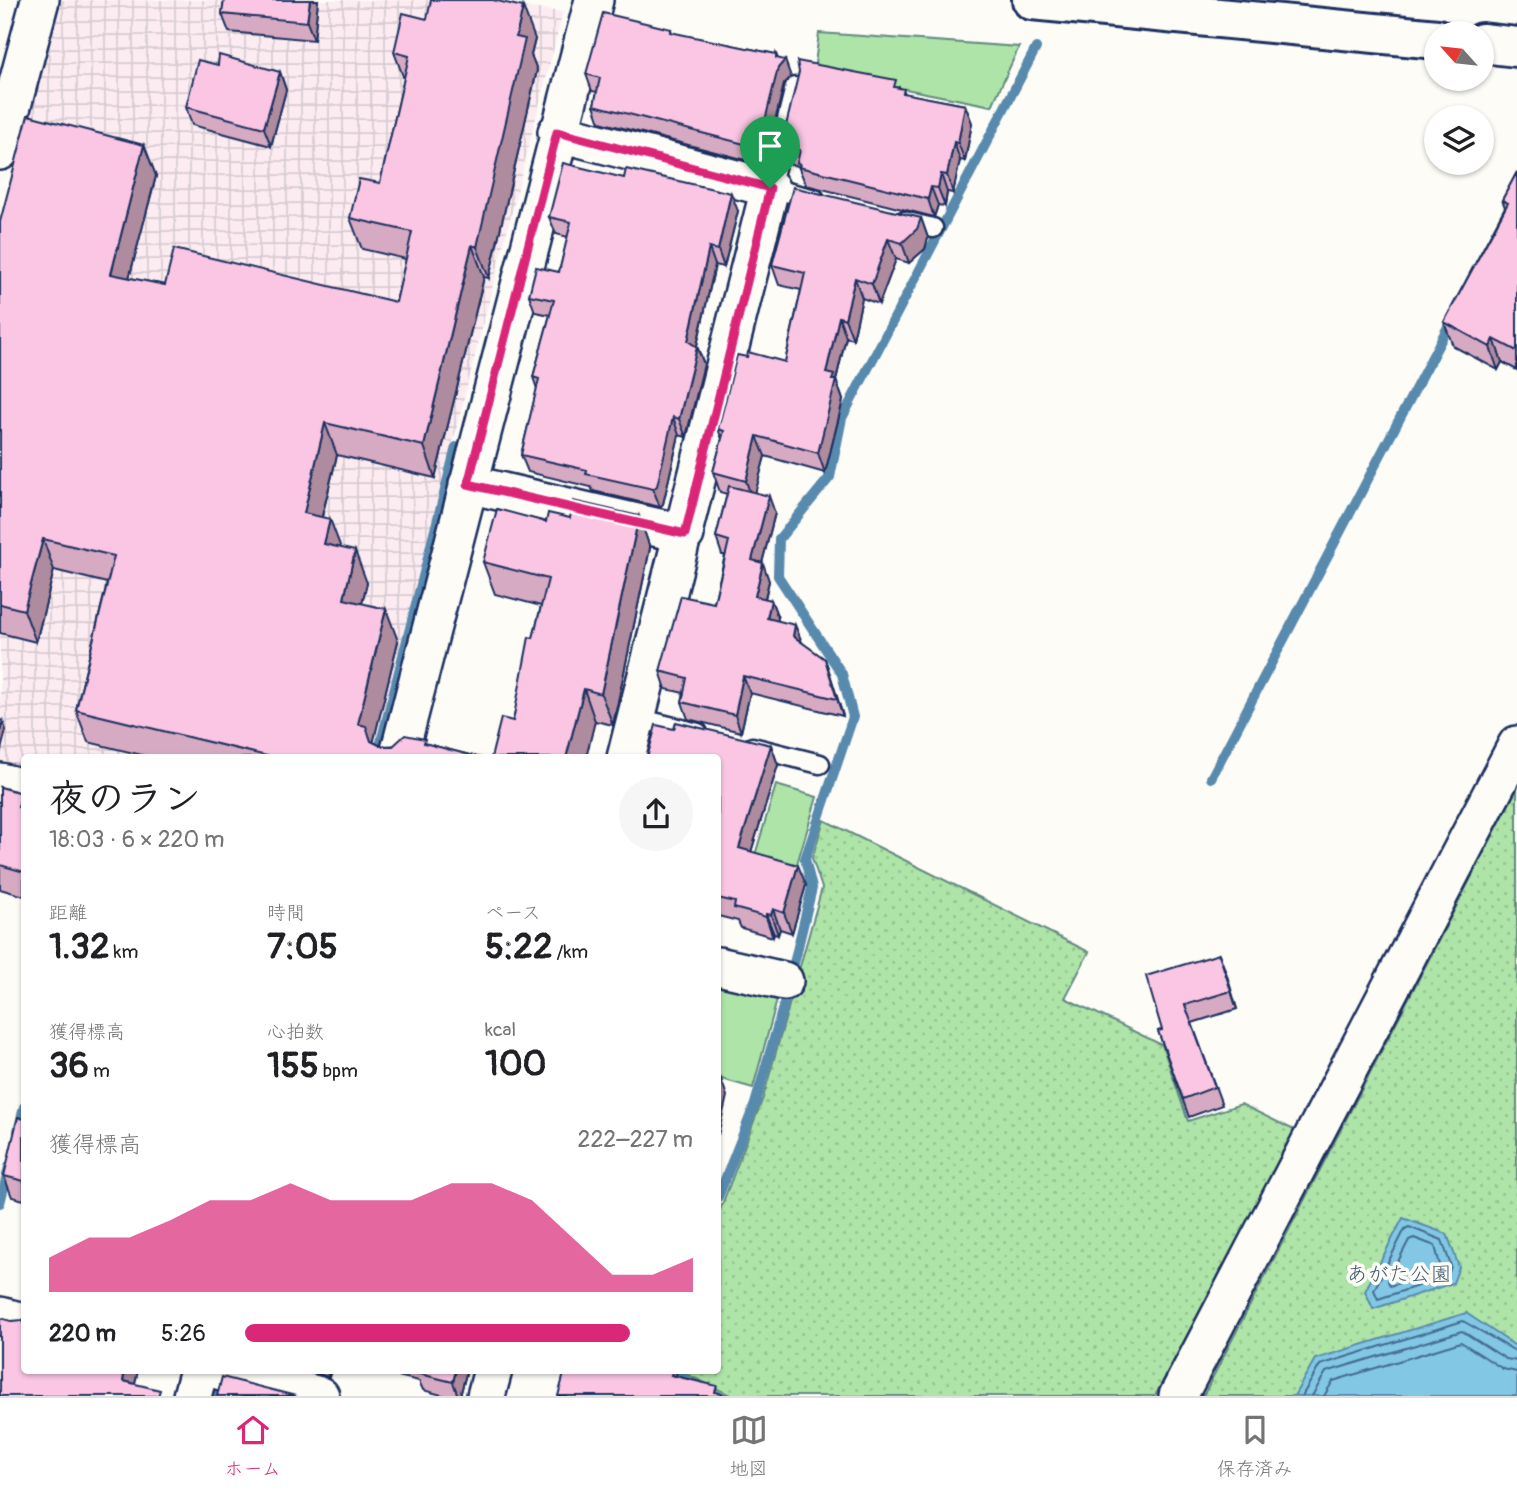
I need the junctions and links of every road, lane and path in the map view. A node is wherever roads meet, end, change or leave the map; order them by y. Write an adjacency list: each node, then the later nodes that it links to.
1 (40, 0): 9 (street)
2 (594, 0): 8 (street)
3 (1032, 0): 4 (highway)
4 (1424, 38)
5 (1494, 44): 6 (highway)
6 (1517, 47)
7 (795, 87): 10 (lane)
8 (557, 132): 10 (street); 14 (street)
9 (0, 151)
10 (770, 188): 11 (lane); 15 (street)
11 (838, 205)
12 (878, 215): 13 (lane)
13 (933, 228)
14 (468, 484): 15 (street); 18 (street)
15 (685, 534): 16 (street)
16 (637, 718): 19 (street); 20 (lane)
17 (1517, 745): 33 (street)
18 (399, 754)
19 (627, 754)
20 (820, 764)
21 (0, 782): 22 (street)
22 (21, 787)
23 (721, 967): 24 (street)
24 (790, 982)
25 (0, 1316): 26 (street)
26 (21, 1321)
27 (198, 1374): 30 (street)
28 (234, 1374): 31 (street)
29 (492, 1374): 32 (street)
30 (192, 1396)
31 (320, 1396)
32 (486, 1396)
33 (1178, 1396)

